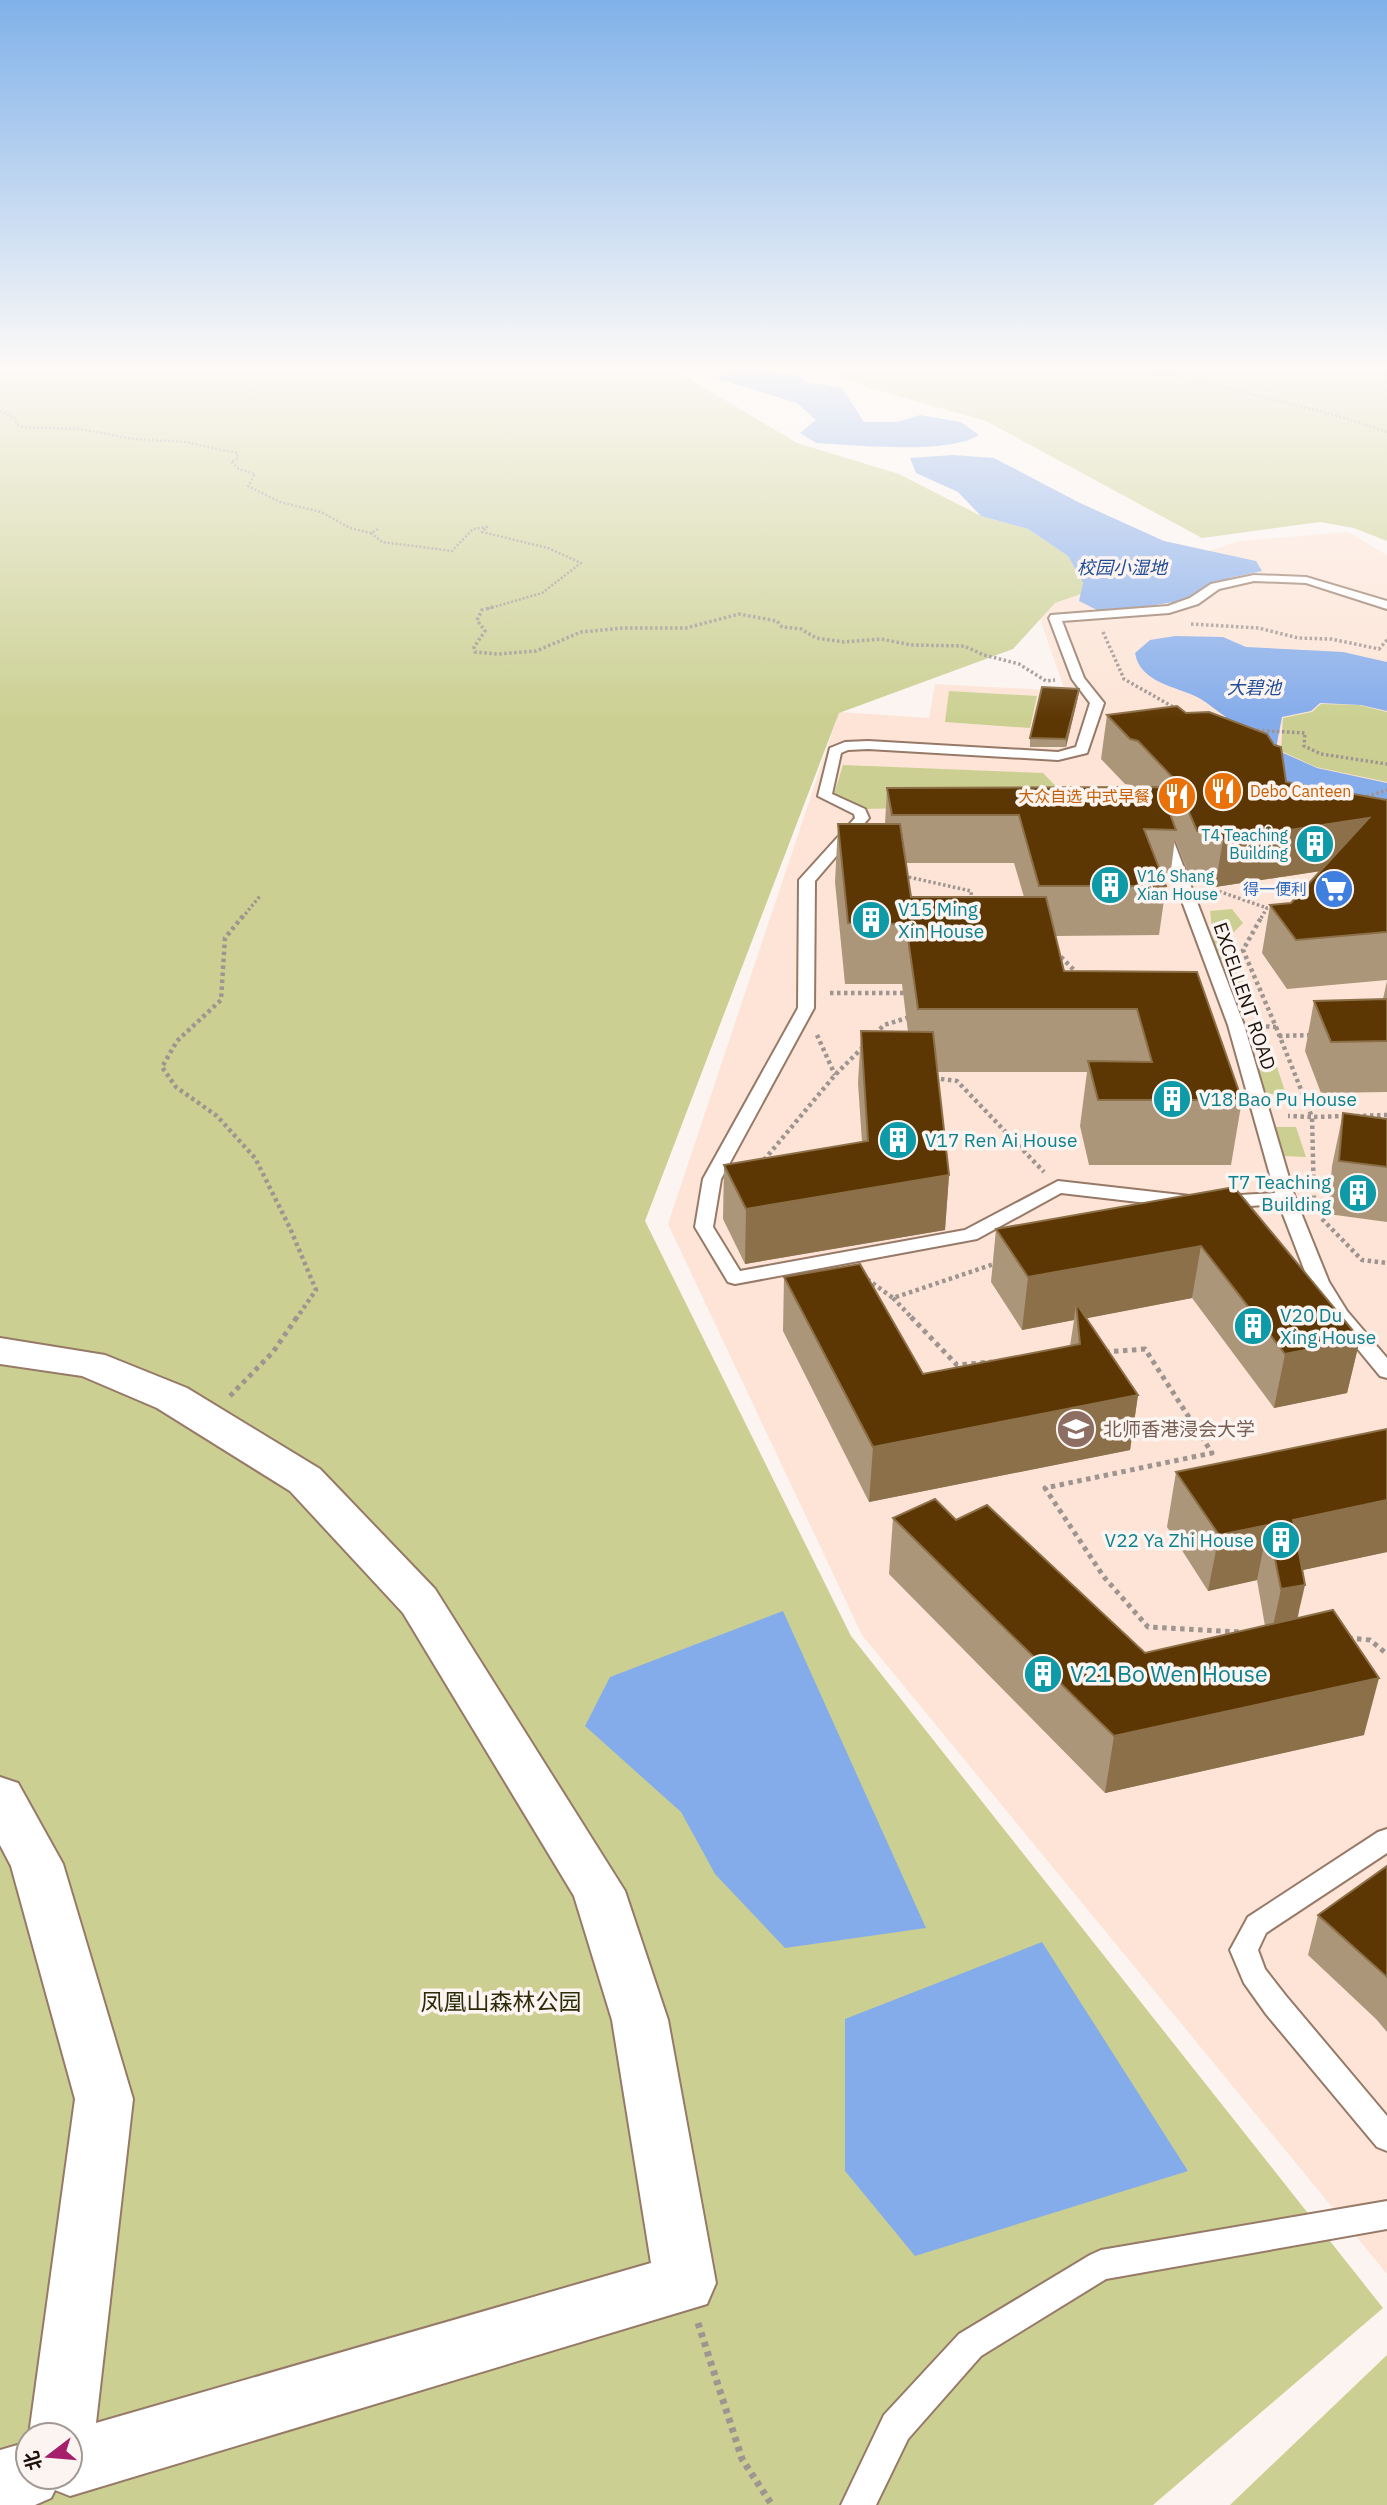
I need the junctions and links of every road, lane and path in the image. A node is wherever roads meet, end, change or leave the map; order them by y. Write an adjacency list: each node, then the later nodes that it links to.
1 (249, 485): 3 (path)
2 (379, 529): 3 (path)
3 (371, 533): 8 (path)
4 (1387, 605): 5 (lane)
5 (1169, 609): 6 (lane); 7 (path)
6 (1055, 618): 8 (lane); 9 (path)
7 (1387, 640)
8 (1078, 679): 24 (lane)
9 (1177, 709)
10 (1243, 729): 11 (path)
11 (1387, 764)
12 (1387, 790): 13 (path)
13 (1351, 801)
14 (1152, 818): 26 (lane, EXCELLENT ROAD)
15 (903, 876): 20 (path)
16 (1221, 892): 19 (path)
17 (260, 896): 48 (path)
18 (1281, 906): 19 (path)
19 (1267, 908): 27 (path)
20 (973, 912)
21 (1053, 948): 22 (path)
22 (1078, 975)
23 (918, 993): 24 (path)
24 (806, 1001): 32 (path); 37 (lane)
25 (921, 1014): 30 (path)
26 (1236, 1025): 27 (path); 35 (lane, EXCELLENT ROAD)
27 (1276, 1027): 29 (path)
28 (1319, 1035): 29 (path)
29 (1279, 1037): 36 (path)
30 (860, 1050): 31 (path); 32 (path)
31 (871, 1056)
32 (835, 1075): 37 (path)
33 (930, 1078): 38 (path)
34 (1387, 1115): 36 (path)
35 (1264, 1116): 36 (path); 39 (lane, EXCELLENT ROAD)
36 (1312, 1117): 41 (path)
37 (712, 1179): 38 (lane)
38 (1058, 1187): 39 (lane)
39 (1286, 1198): 47 (lane, EXCELLENT ROAD)
40 (1004, 1260): 43 (path)
41 (1387, 1263)
42 (857, 1272): 43 (path)
43 (893, 1298): 46 (path)
44 (0, 1350): 48 (street)
45 (1091, 1353): 49 (path)
46 (998, 1361)
47 (1387, 1371)
48 (207, 1419): 56 (street)
49 (1245, 1632)
50 (1342, 1638): 51 (path)
51 (1387, 1654)
52 (0, 1797): 57 (street)
53 (1387, 1839): 54 (lane)
54 (1387, 2138)
55 (1387, 2215): 60 (lane)
56 (685, 2283): 58 (street); 59 (path)
57 (64, 2421)
58 (84, 2459)
59 (772, 2505)
60 (858, 2505)

